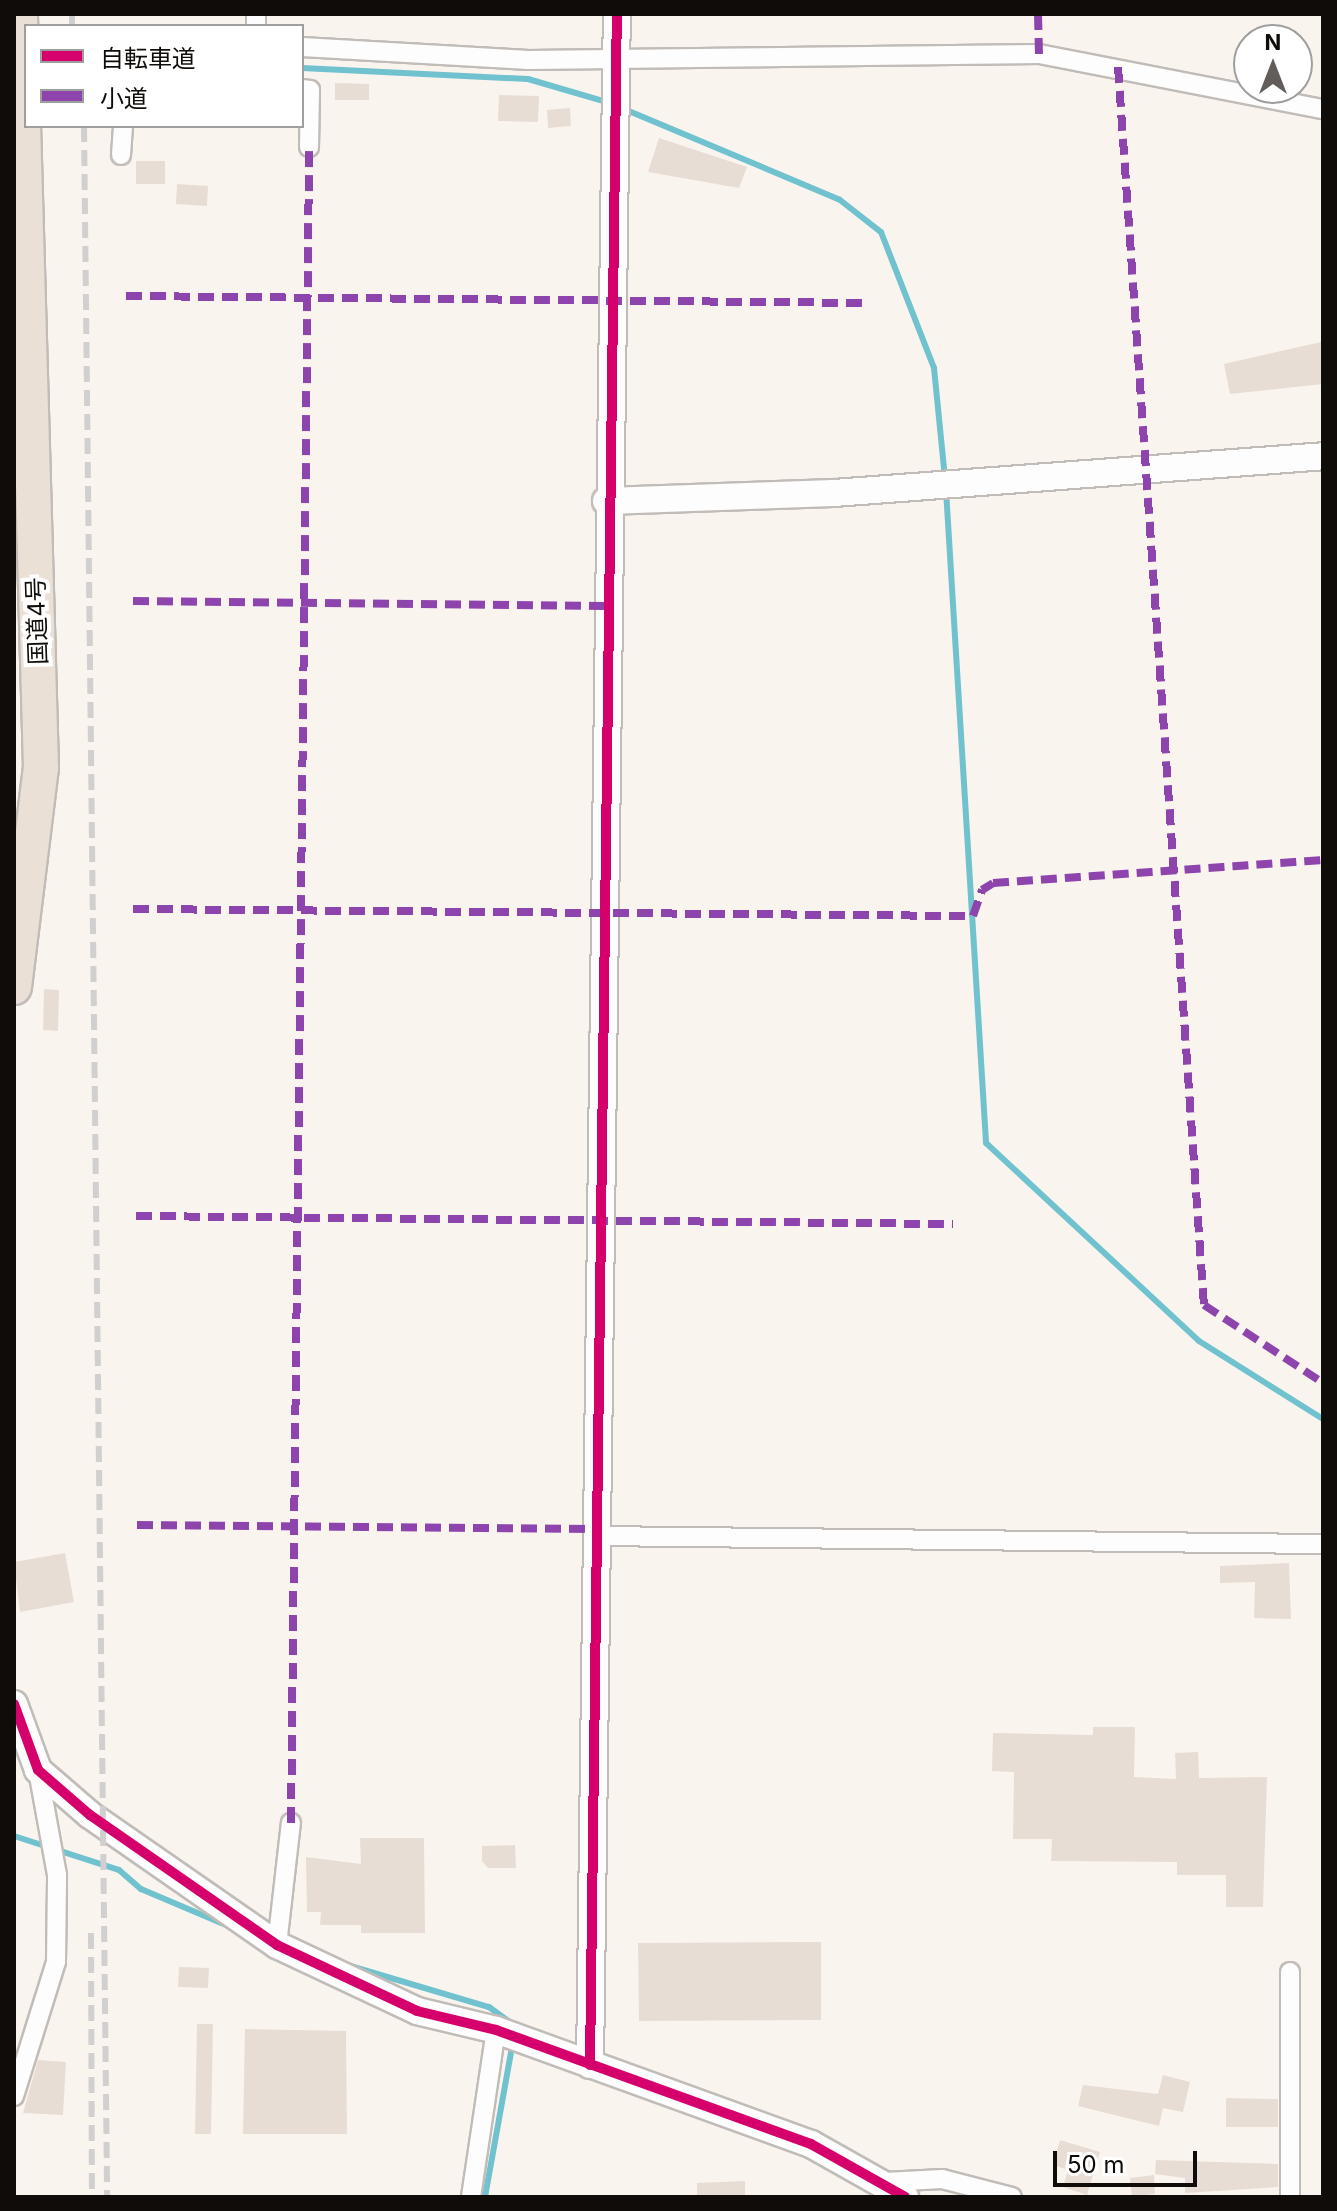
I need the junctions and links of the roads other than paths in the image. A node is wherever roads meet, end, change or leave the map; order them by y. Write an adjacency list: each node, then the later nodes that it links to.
1 (617, 14): 4 (street)
2 (22, 22): 5 (highway, 国道4号)
3 (304, 47): 4 (street)
4 (614, 61): 7 (street); 12 (street)
5 (17, 80): 13 (highway, 国道4号)
6 (304, 89): 9 (street)
7 (1323, 109)
8 (123, 128): 10 (street)
9 (309, 147)
10 (121, 155)
11 (1323, 456): 12 (street)
12 (606, 501): 14 (street)
13 (14, 987)
14 (594, 1536): 15 (street); 22 (street)
15 (1323, 1544)
16 (14, 1704): 17 (street)
17 (38, 1770): 19 (street); 23 (street)
18 (291, 1823): 19 (street)
19 (277, 1945): 21 (street)
20 (1290, 1972): 27 (street)
21 (496, 2030): 22 (street); 25 (street)
22 (590, 2065): 24 (street)
23 (14, 2096)
24 (895, 2189): 26 (street)
25 (471, 2197)
26 (1012, 2197)
27 (1290, 2197)

